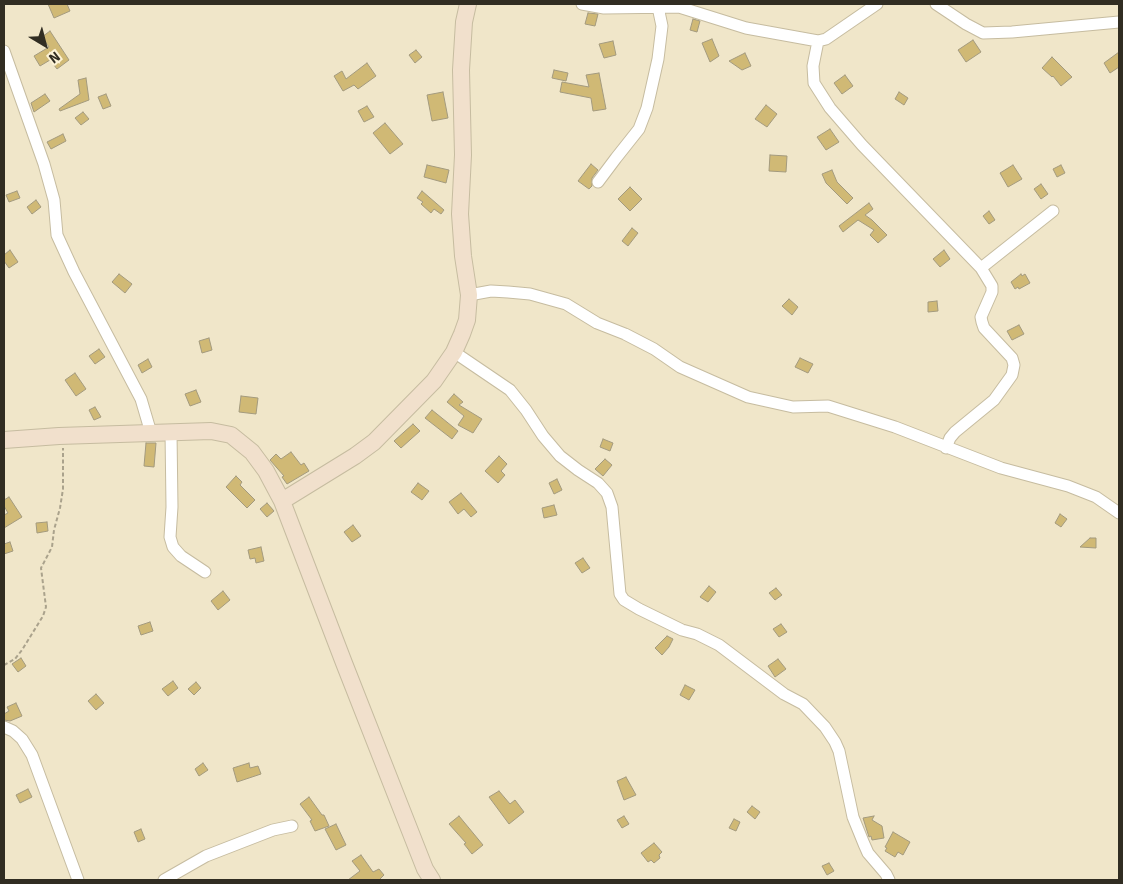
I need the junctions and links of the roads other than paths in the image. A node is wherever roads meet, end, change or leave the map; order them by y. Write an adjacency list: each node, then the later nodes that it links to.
1 (468, 4): 12 (street)
2 (582, 4): 5 (street)
3 (877, 4): 7 (street)
4 (936, 4): 6 (street)
5 (658, 7): 7 (street); 9 (street)
6 (1119, 22)
7 (818, 41): 11 (street)
8 (4, 51): 15 (street)
9 (598, 182)
10 (1053, 211): 11 (street)
11 (981, 268): 17 (street)
12 (469, 295): 13 (street); 17 (street)
13 (454, 352): 18 (street); 26 (street)
14 (171, 432): 15 (street); 18 (street); 20 (street)
15 (151, 433): 16 (street)
16 (4, 440)
17 (946, 448): 19 (street)
18 (282, 501): 25 (street)
19 (1119, 513)
20 (205, 572)
21 (4, 727): 23 (street)
22 (292, 826): 24 (street)
23 (78, 880)
24 (164, 880)
25 (432, 880)
26 (889, 880)

